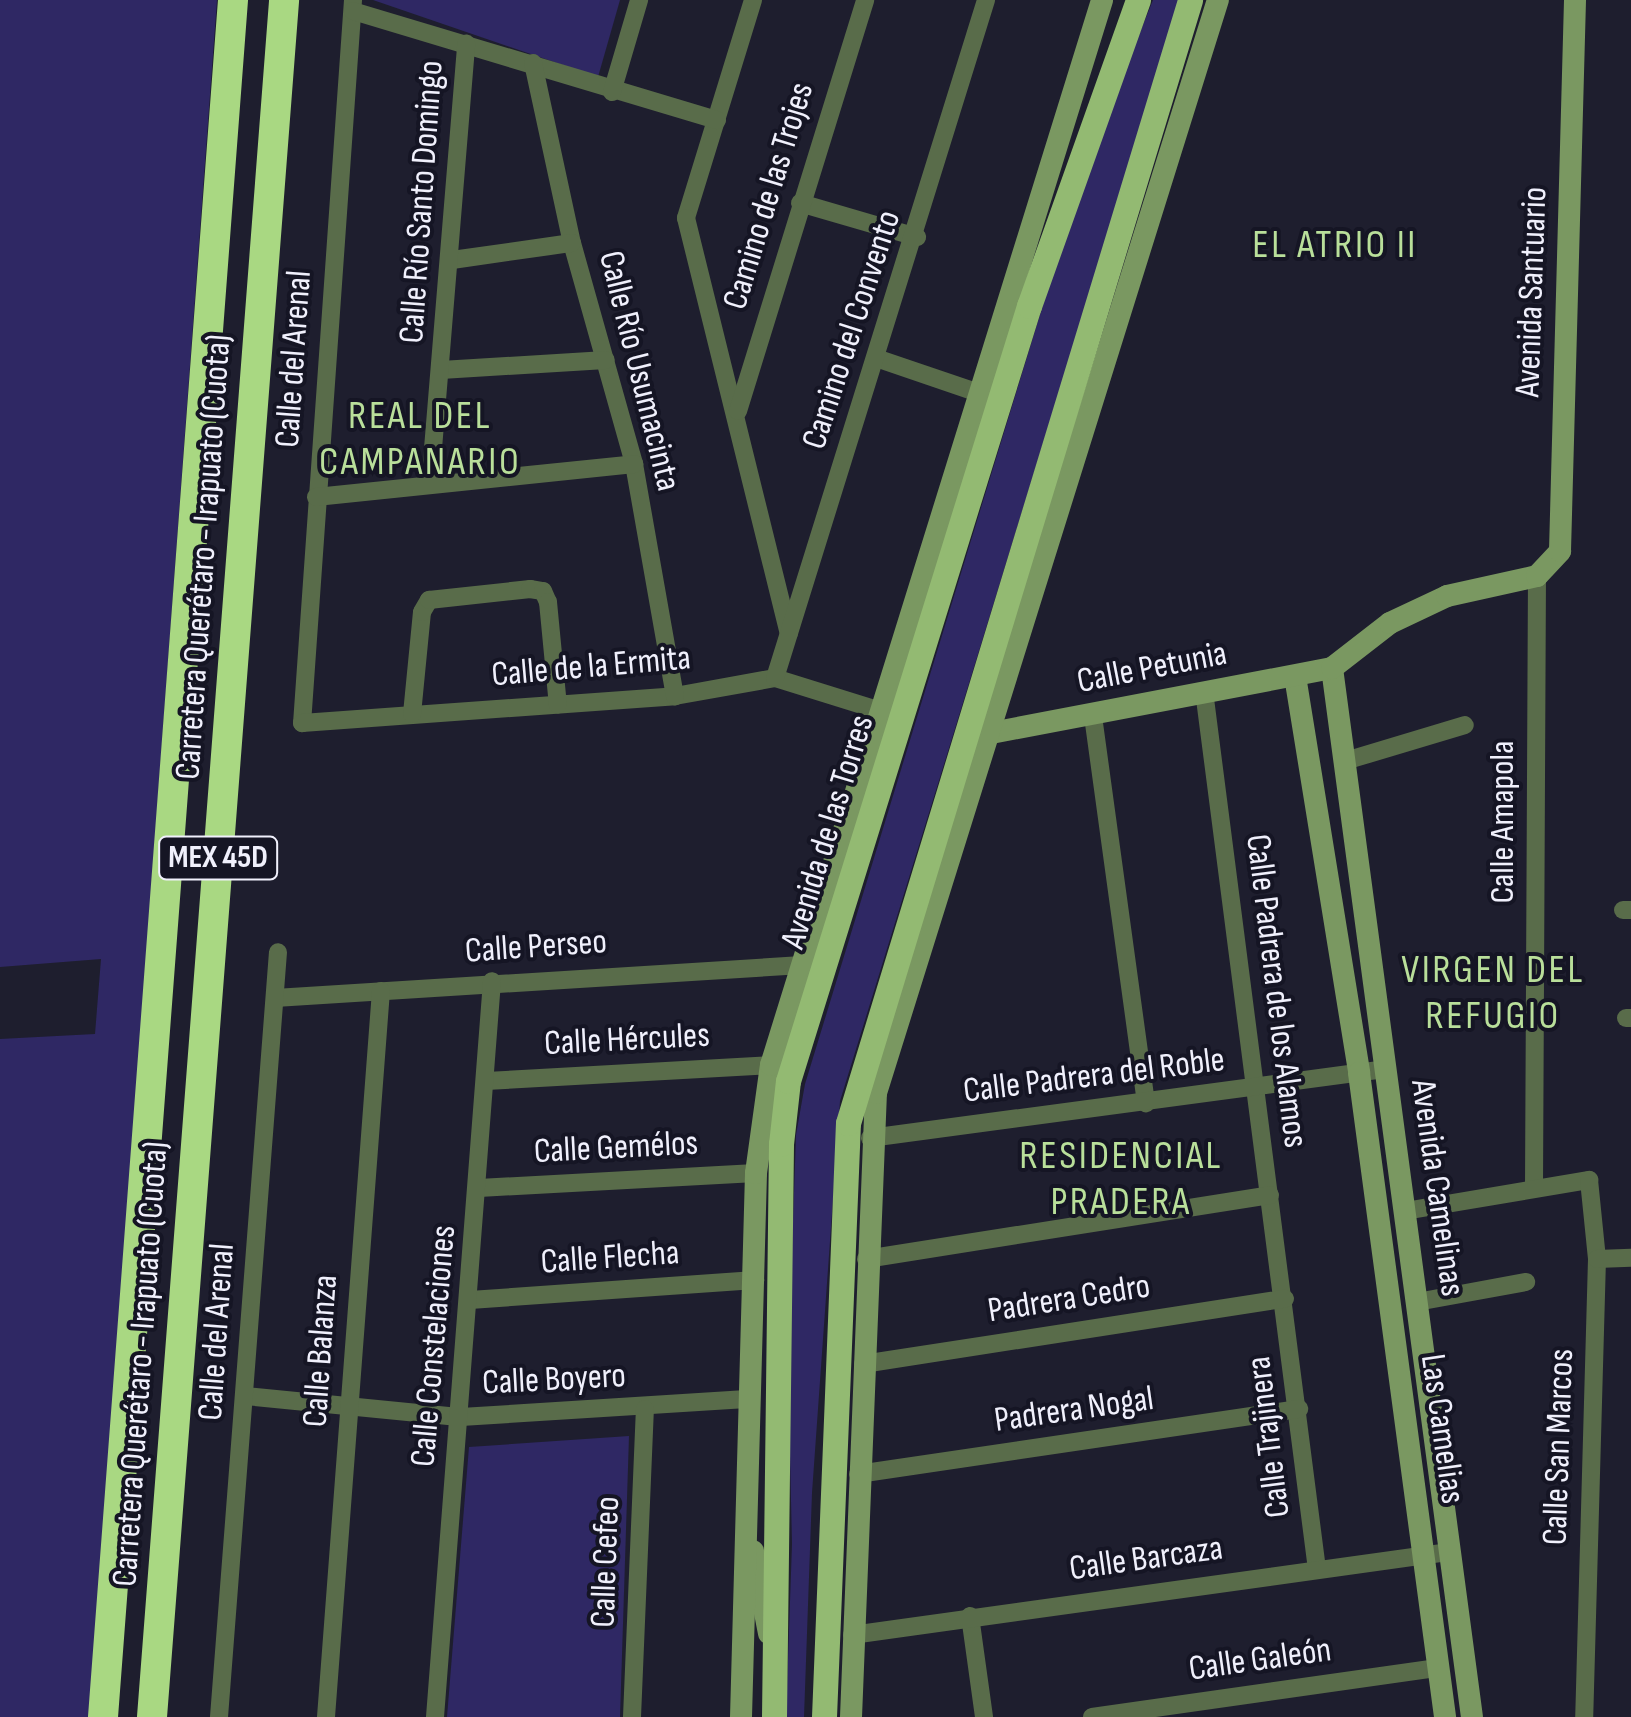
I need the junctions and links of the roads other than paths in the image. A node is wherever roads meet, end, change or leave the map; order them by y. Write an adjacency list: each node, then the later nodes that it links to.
1 (232, 0): 85 (highway, Carretera Querétaro - Irapuato (Cuota) / MEX 45D)
2 (284, 0): 86 (highway, Carretera Querétaro - Irapuato (Cuota) / MEX 45D)
3 (638, 0): 15 (street)
4 (752, 0): 16 (street)
5 (864, 0): 17 (street, Camino de las Trojes)
6 (986, 0): 18 (street, Camino del Convento)
7 (1102, 0): 24 (street, Avenida de las Torres)
8 (1138, 0): 83 (main road, Avenida de las Torres)
9 (1190, 0): 93 (main road)
10 (1218, 0): 42 (street)
11 (1574, 0): 29 (street, Avenida Santuario)
12 (353, 5): 13 (street); 28 (street, Calle del Arenal)
13 (466, 43): 14 (street); 20 (street, Calle Río Santo Domingo)
14 (534, 64): 15 (street); 19 (street, Calle Río Usumacinta)
15 (612, 92): 16 (street)
16 (717, 120): 25 (street)
17 (800, 203): 18 (street); 25 (street, Camino de las Trojes)
18 (916, 237): 21 (street, Camino del Convento)
19 (572, 243): 20 (street); 22 (street, Calle Río Usumacinta)
20 (452, 260): 23 (street, Calle Río Santo Domingo)
21 (876, 358): 24 (street); 30 (street, Camino del Convento)
22 (606, 360): 23 (street); 26 (street, Calle Río Usumacinta)
23 (441, 370): 27 (street, Calle Río Santo Domingo)
24 (979, 393): 37 (street, Avenida de las Torres)
25 (737, 411): 30 (street)
26 (634, 464): 27 (street); 35 (street, Calle Río Usumacinta)
27 (430, 484): 28 (street)
28 (316, 497): 40 (street, Calle del Arenal)
29 (1537, 576): 31 (street); 57 (street, Calle Amapola)
30 (789, 634): 33 (street, Camino del Convento)
31 (1332, 668): 32 (street, Calle Petunia); 43 (street, Avenida Camelinas)
32 (1295, 676): 34 (street, Calle Petunia); 51 (street, Las Camelias)
33 (775, 678): 35 (street, Calle de la Ermita); 37 (street, Calle de la Ermita)
34 (1204, 691): 39 (street, Calle Petunia); 53 (street, Calle Padrera de los Alamos)
35 (675, 696): 36 (street, Calle de la Ermita)
36 (558, 704): 38 (street, Calle de la Ermita); 38 (street)
37 (881, 711): 45 (street, Avenida de las Torres)
38 (412, 714): 40 (street, Calle de la Ermita)
39 (1093, 716): 42 (street, Calle Petunia); 54 (street)
40 (302, 723)
41 (1464, 725): 43 (street)
42 (986, 734): 55 (street)
43 (1345, 761): 50 (street, Avenida Camelinas)
44 (278, 952): 48 (street, Calle del Arenal)
45 (802, 965): 46 (street, Calle Perseo); 49 (street, Avenida de las Torres)
46 (492, 981): 47 (street, Calle Perseo); 52 (street, Calle Constelaciones)
47 (382, 991): 48 (street, Calle Perseo); 72 (street, Calle Balanza)
48 (275, 998): 70 (street, Calle del Arenal)
49 (772, 1065): 52 (street, Calle Hércules); 56 (street, Avenida de las Torres)
50 (1386, 1069): 51 (street, Calle Padrera del Roble); 60 (street, Avenida Camelinas)
51 (1359, 1073): 53 (street, Calle Padrera del Roble); 79 (street, Las Camelias)
52 (486, 1081): 58 (street, Calle Constelaciones)
53 (1256, 1088): 54 (street, Calle Padrera del Roble); 59 (street, Calle Padrera de los Alamos)
54 (1146, 1103): 55 (street, Calle Padrera del Roble)
55 (870, 1138): 62 (street)
56 (756, 1172): 58 (street, Calle Gemélos); 64 (street, Avenida de las Torres)
57 (1534, 1187): 60 (street); 63 (street, Calle San Marcos)
58 (479, 1188): 67 (street, Calle Constelaciones)
59 (1270, 1195): 62 (street); 66 (street, Calle Padrera de los Alamos)
60 (1405, 1211): 68 (street, Avenida Camelinas)
61 (1631, 1258): 63 (street)
62 (866, 1259): 69 (street)
63 (1597, 1259): 99 (street, Calle San Marcos)
64 (755, 1280): 67 (street, Calle Flecha); 71 (street, Avenida de las Torres)
65 (1526, 1282): 68 (street)
66 (1285, 1299): 69 (street, Padrera Cedro); 74 (street, Calle Trajinera)
67 (470, 1300): 75 (street, Calle Constelaciones)
68 (1417, 1302): 78 (street, Avenida Camelinas)
69 (862, 1364): 76 (street)
70 (245, 1396): 72 (street, Calle Boyero); 87 (street, Calle del Arenal)
71 (746, 1399): 73 (street, Calle Boyero); 77 (street, Avenida de las Torres)
72 (349, 1407): 75 (street, Calle Boyero); 88 (street, Calle Balanza)
73 (645, 1409): 75 (street, Calle Boyero); 90 (street, Calle Cefeo)
74 (1299, 1409): 76 (street, Padrera Nogal); 80 (street, Calle Trajinera)
75 (461, 1417): 89 (street, Calle Constelaciones)
76 (858, 1474): 82 (street)
77 (744, 1503): 83 (street); 91 (street, Avenida de las Torres)
78 (1449, 1552): 79 (street, Calle Barcaza); 98 (street, Avenida Camelinas)
79 (1423, 1554): 80 (street, Calle Barcaza); 84 (street, Las Camelias)
80 (1317, 1569): 81 (street, Calle Barcaza)
81 (970, 1616): 82 (street, Calle Barcaza); 95 (street)
82 (852, 1635): 94 (street)
83 (775, 1666): 92 (main road, Avenida de las Torres)
84 (1438, 1668): 96 (street, Calle Galeón); 97 (street, Las Camelias)
85 (103, 1717)
86 (152, 1717)
87 (218, 1717)
88 (326, 1717)
89 (435, 1717)
90 (632, 1717)
91 (741, 1717)
92 (774, 1717)
93 (824, 1717)
94 (851, 1717)
95 (984, 1717)
96 (1092, 1717)
97 (1445, 1717)
98 (1472, 1717)
99 (1584, 1717)

